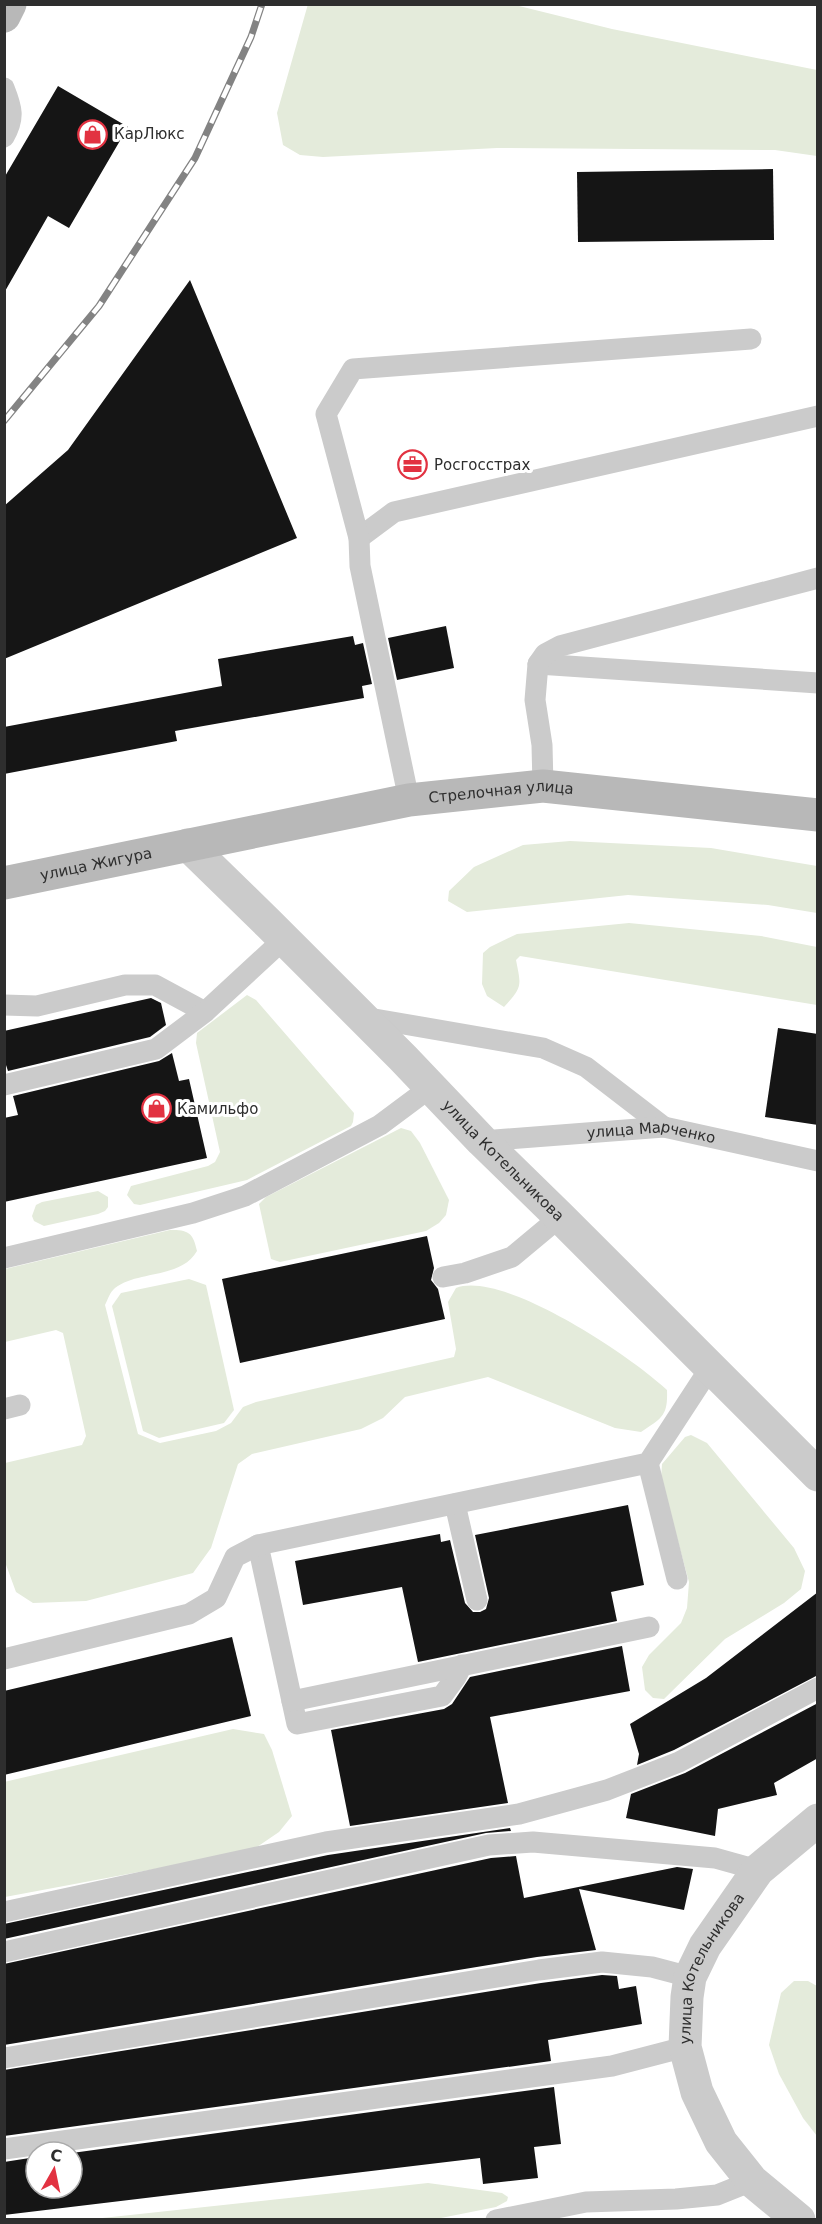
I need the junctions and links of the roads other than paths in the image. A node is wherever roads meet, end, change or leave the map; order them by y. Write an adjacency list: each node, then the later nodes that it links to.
1 (10, 4): 2 (main road)
2 (4, 16)
3 (4, 88): 4 (lane)
4 (4, 136)
5 (751, 339): 7 (lane)
6 (818, 416): 7 (lane)
7 (359, 538): 12 (lane)
8 (818, 578): 9 (lane)
9 (538, 664): 10 (lane); 11 (lane)
10 (818, 683)
11 (543, 786): 12 (main road, Стрелочная улица); 13 (main road, Стрелочная улица)
12 (409, 800): 14 (main road, Стрелочная улица)
13 (818, 815)
14 (188, 845): 15 (main road, улица Жигура); 16 (street, улица Котельникова)
15 (4, 883)
16 (284, 939): 18 (lane); 19 (street, улица Котельникова)
17 (4, 1005): 18 (lane)
18 (205, 1012): 20 (lane)
19 (360, 1016): 21 (street, улица Котельникова); 22 (lane)
20 (4, 1085)
21 (430, 1087): 23 (street, улица Котельникова); 26 (lane)
22 (664, 1127): 23 (lane, улица Марченко); 24 (lane, улица Марченко)
23 (482, 1141): 25 (street, улица Котельникова)
24 (818, 1161)
25 (560, 1217): 27 (lane); 28 (street, улица Котельникова)
26 (4, 1258)
27 (443, 1277)
28 (710, 1368): 29 (lane); 30 (street, улица Котельникова)
29 (648, 1463): 31 (lane); 33 (lane)
30 (818, 1475)
31 (455, 1504): 32 (lane); 34 (lane)
32 (258, 1545): 35 (lane); 36 (lane)
33 (677, 1579)
34 (477, 1600)
35 (650, 1627)
36 (4, 1659)
37 (818, 1688): 40 (lane)
38 (818, 1820): 39 (street, улица Котельникова)
39 (758, 1870): 41 (lane); 42 (street, улица Котельникова)
40 (4, 1912)
41 (4, 1952)
42 (690, 1977): 43 (street, улица Котельникова); 44 (lane)
43 (685, 2047): 45 (lane); 46 (street, улица Котельникова)
44 (4, 2058)
45 (4, 2149)
46 (752, 2181): 47 (lane); 48 (street, улица Котельникова)
47 (496, 2220)
48 (799, 2220)

